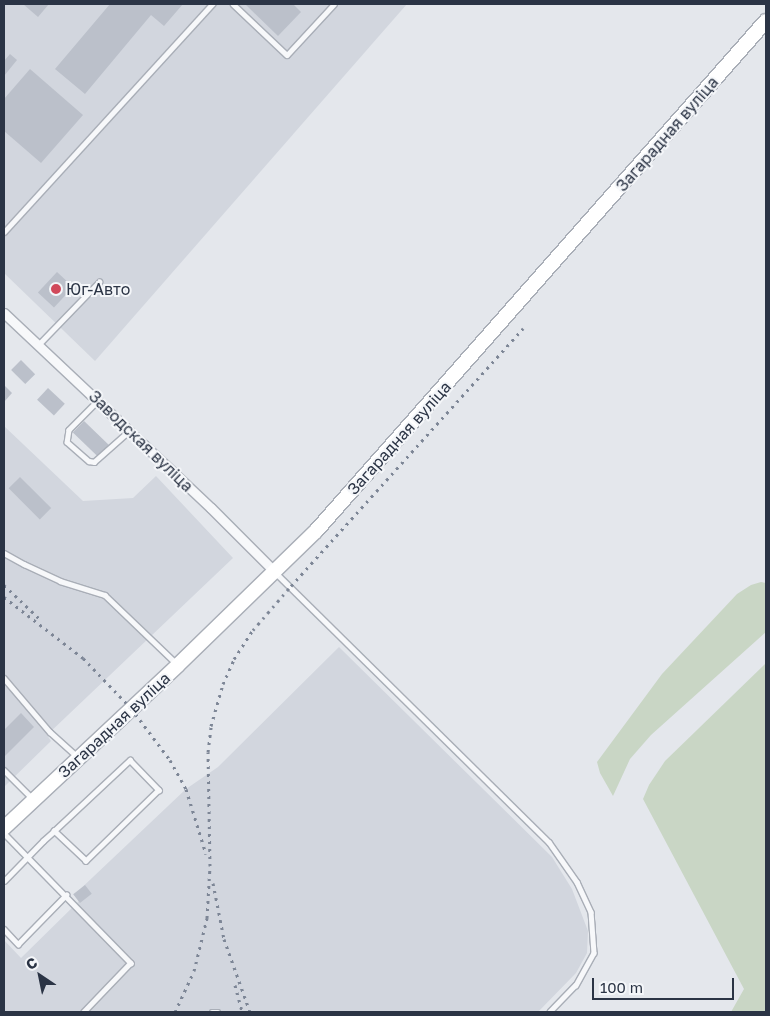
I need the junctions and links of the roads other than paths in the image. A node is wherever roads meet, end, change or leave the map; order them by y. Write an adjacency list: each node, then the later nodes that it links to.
1 (212, 4): 5 (lane)
2 (233, 4): 3 (lane)
3 (334, 4)
4 (766, 21): 12 (main road, Загарадная вуліца)
5 (4, 232)
6 (99, 282): 8 (lane)
7 (4, 313): 8 (street, Заводская вуліца)
8 (38, 345): 9 (street, Заводская вуліца)
9 (98, 401): 10 (street, Заводская вуліца); 10 (lane)
10 (129, 431): 12 (street, Заводская вуліца)
11 (4, 552): 13 (lane)
12 (275, 572): 13 (main road, Загарадная вуліца); 28 (lane)
13 (178, 665): 15 (main road, Загарадная вуліца)
14 (4, 678): 15 (lane)
15 (78, 758): 17 (main road, Загарадная вуліца)
16 (4, 770): 17 (lane)
17 (33, 799): 18 (main road, Загарадная вуліца)
18 (4, 828)
19 (54, 832): 19 (lane); 21 (lane)
20 (4, 833): 21 (lane)
21 (28, 857): 22 (lane); 23 (lane)
22 (4, 881)
23 (66, 895): 24 (lane); 25 (lane)
24 (4, 928)
25 (84, 1012)
26 (212, 1012): 27 (lane)
27 (218, 1012)
28 (550, 1012)

